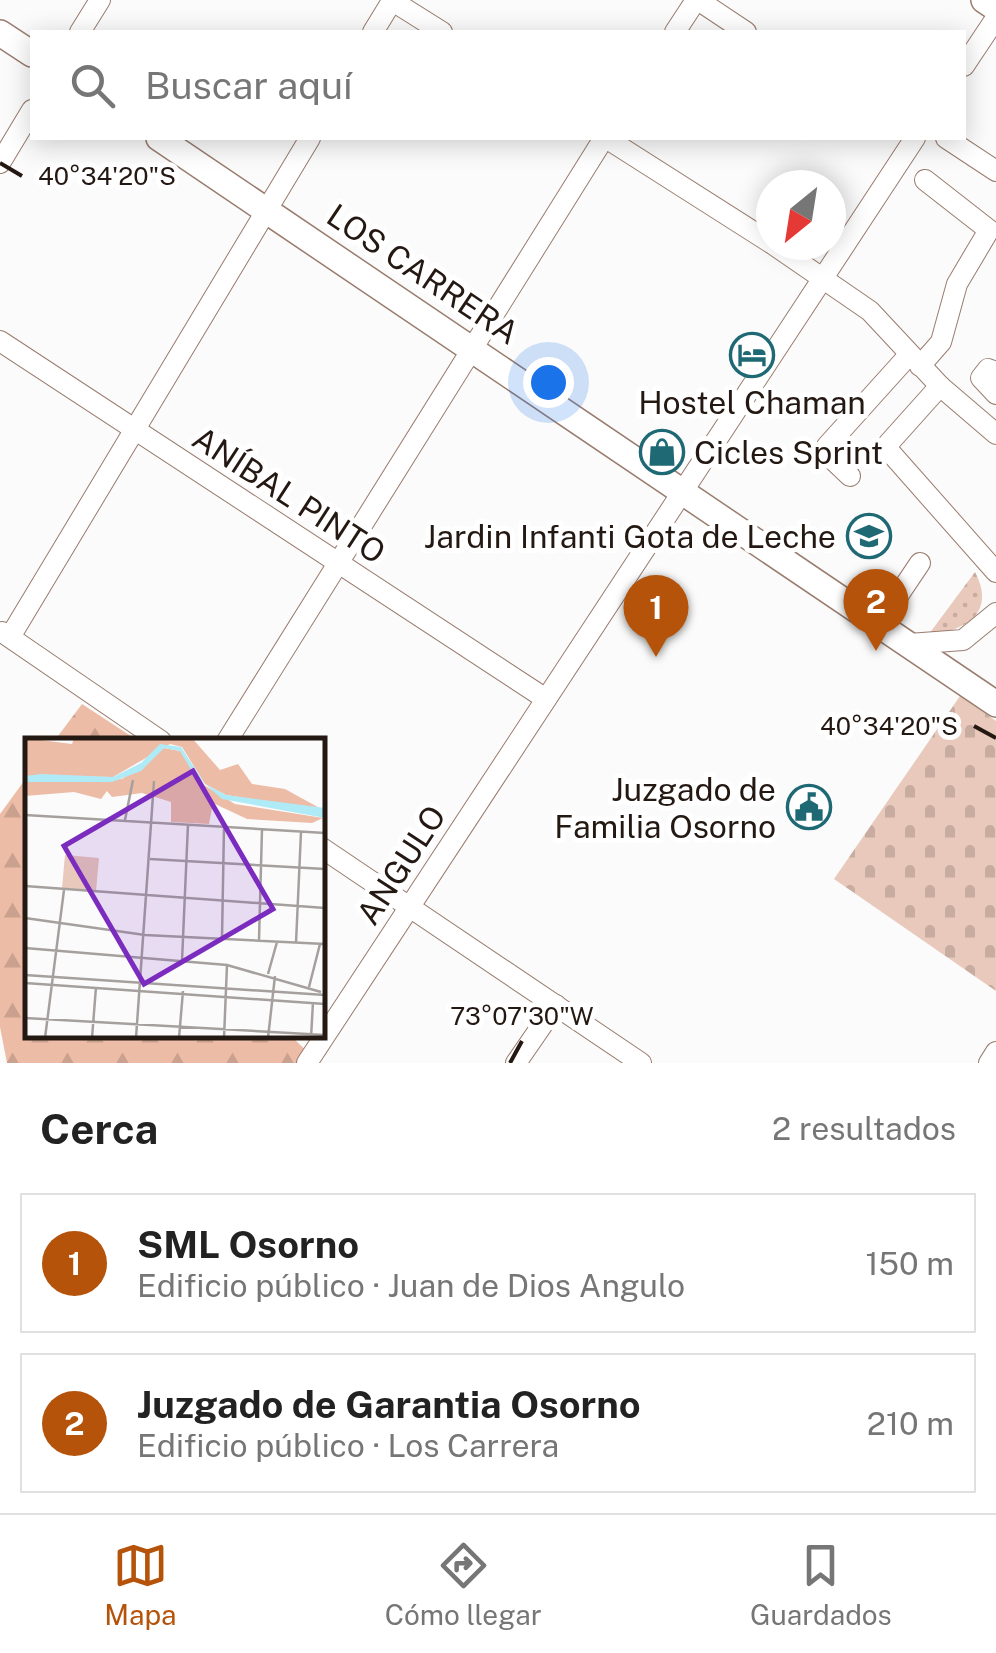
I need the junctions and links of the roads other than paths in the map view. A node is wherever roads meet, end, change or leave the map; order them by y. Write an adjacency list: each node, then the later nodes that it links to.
1 (100, 0): 7 (street)
2 (392, 0): 8 (street); 9 (street)
3 (697, 0): 10 (street); 11 (street)
4 (984, 0): 5 (main road)
5 (996, 8)
6 (996, 18): 14 (street)
7 (81, 30)
8 (374, 30)
9 (439, 30)
10 (675, 30)
11 (743, 30)
12 (0, 34): 13 (main road)
13 (30, 53)
14 (966, 63)
15 (30, 113): 22 (street)
16 (162, 140): 25 (main road, LOS CARRERA)
17 (309, 140): 25 (street)
18 (604, 140): 30 (street)
19 (608, 140): 26 (street)
20 (914, 140): 28 (street, ANGULO)
21 (949, 140): 23 (street)
22 (0, 163)
23 (996, 172)
24 (925, 180): 31 (street)
25 (267, 209): 30 (main road, LOS CARRERA); 35 (street)
26 (756, 234)
27 (798, 260): 28 (street)
28 (823, 276): 31 (street); 38 (street, ANGULO)
29 (0, 341): 35 (street, ANÍBAL PINTO)
30 (473, 346): 38 (main road, LOS CARRERA); 39 (street)
31 (915, 360): 33 (street); 37 (street)
32 (996, 372): 34 (street)
33 (940, 386): 36 (street); 41 (street)
34 (996, 394)
35 (135, 430): 39 (street, ANÍBAL PINTO); 44 (street)
36 (996, 434)
37 (850, 476)
38 (684, 490): 43 (main road, LOS CARRERA); 46 (street, ANGULO)
39 (338, 563): 46 (street, ANÍBAL PINTO); 49 (street)
40 (920, 563): 43 (street)
41 (996, 572)
42 (996, 614): 45 (street)
43 (879, 624): 45 (main road, LOS CARRERA)
44 (5, 634): 48 (street)
45 (909, 644): 47 (main road, LOS CARRERA)
46 (546, 699): 51 (street, ANGULO)
47 (996, 704)
48 (159, 738)
49 (228, 738)
50 (325, 850): 51 (street)
51 (410, 906): 52 (street); 53 (street, ANGULO)
52 (556, 1005): 57 (street); 58 (street)
53 (325, 1036)
54 (323, 1038): 56 (street, ANGULO)
55 (996, 1052): 59 (street)
56 (307, 1063)
57 (516, 1063)
58 (641, 1063)
59 (989, 1063)

